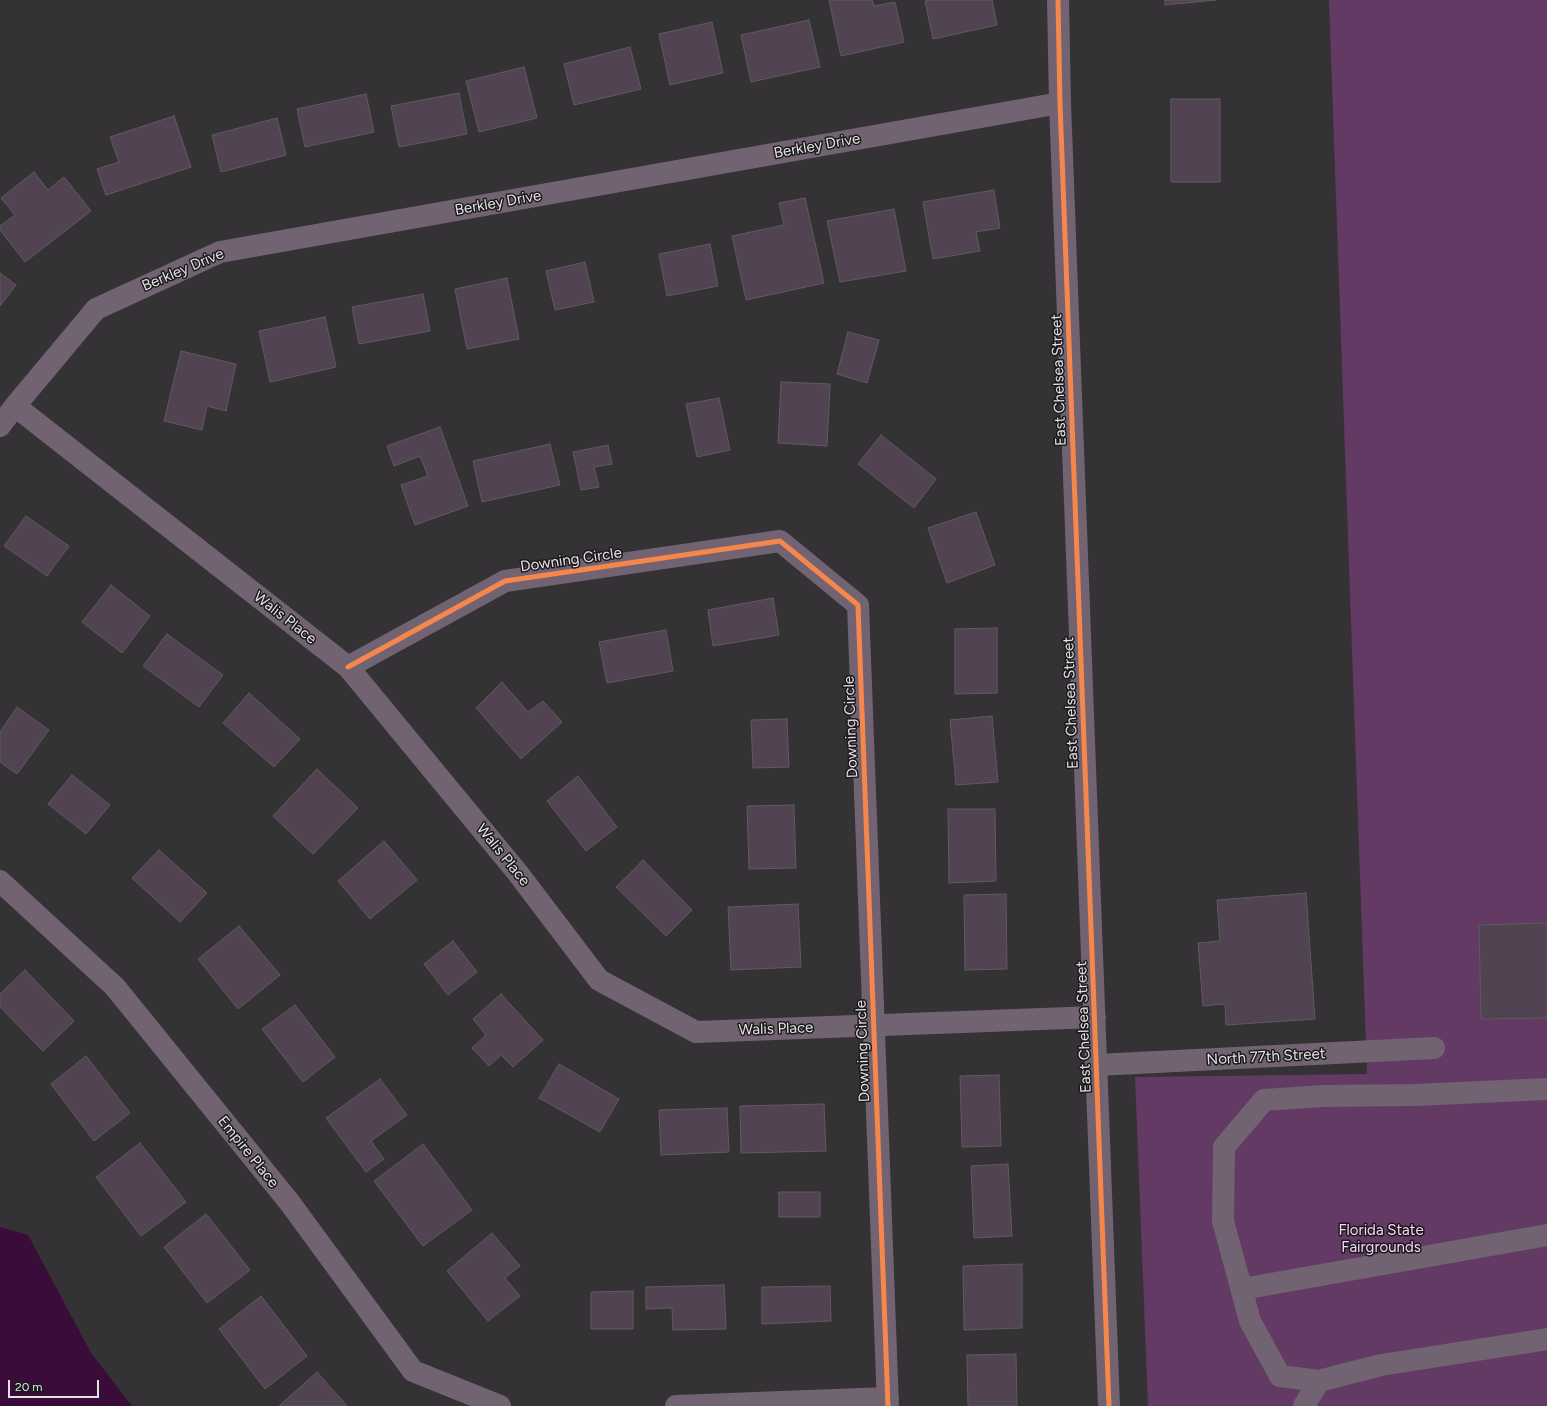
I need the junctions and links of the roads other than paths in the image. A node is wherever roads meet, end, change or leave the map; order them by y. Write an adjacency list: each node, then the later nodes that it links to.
1 (1058, 0): 2 (street, East Chelsea Street)
2 (1060, 104): 3 (street, Berkley Drive); 7 (street, East Chelsea Street)
3 (15, 406): 4 (street, Berkley Drive); 5 (street, Walis Place)
4 (0, 426)
5 (348, 667): 8 (street, Walis Place); 8 (street, Downing Circle)
6 (0, 881): 17 (street, Empire Place)
7 (1095, 1017): 8 (street, Walis Place); 10 (street, East Chelsea Street)
8 (874, 1025): 16 (street, Downing Circle)
9 (1434, 1048): 10 (street, North 77th Street)
10 (1097, 1065): 19 (street, East Chelsea Street)
11 (1547, 1089): 13 (street)
12 (1547, 1235): 13 (street)
13 (1242, 1289): 15 (street)
14 (1547, 1339): 15 (street)
15 (1319, 1382): 20 (street)
16 (888, 1402): 18 (street)
17 (500, 1406)
18 (676, 1406)
19 (1110, 1406)
20 (1304, 1406)

